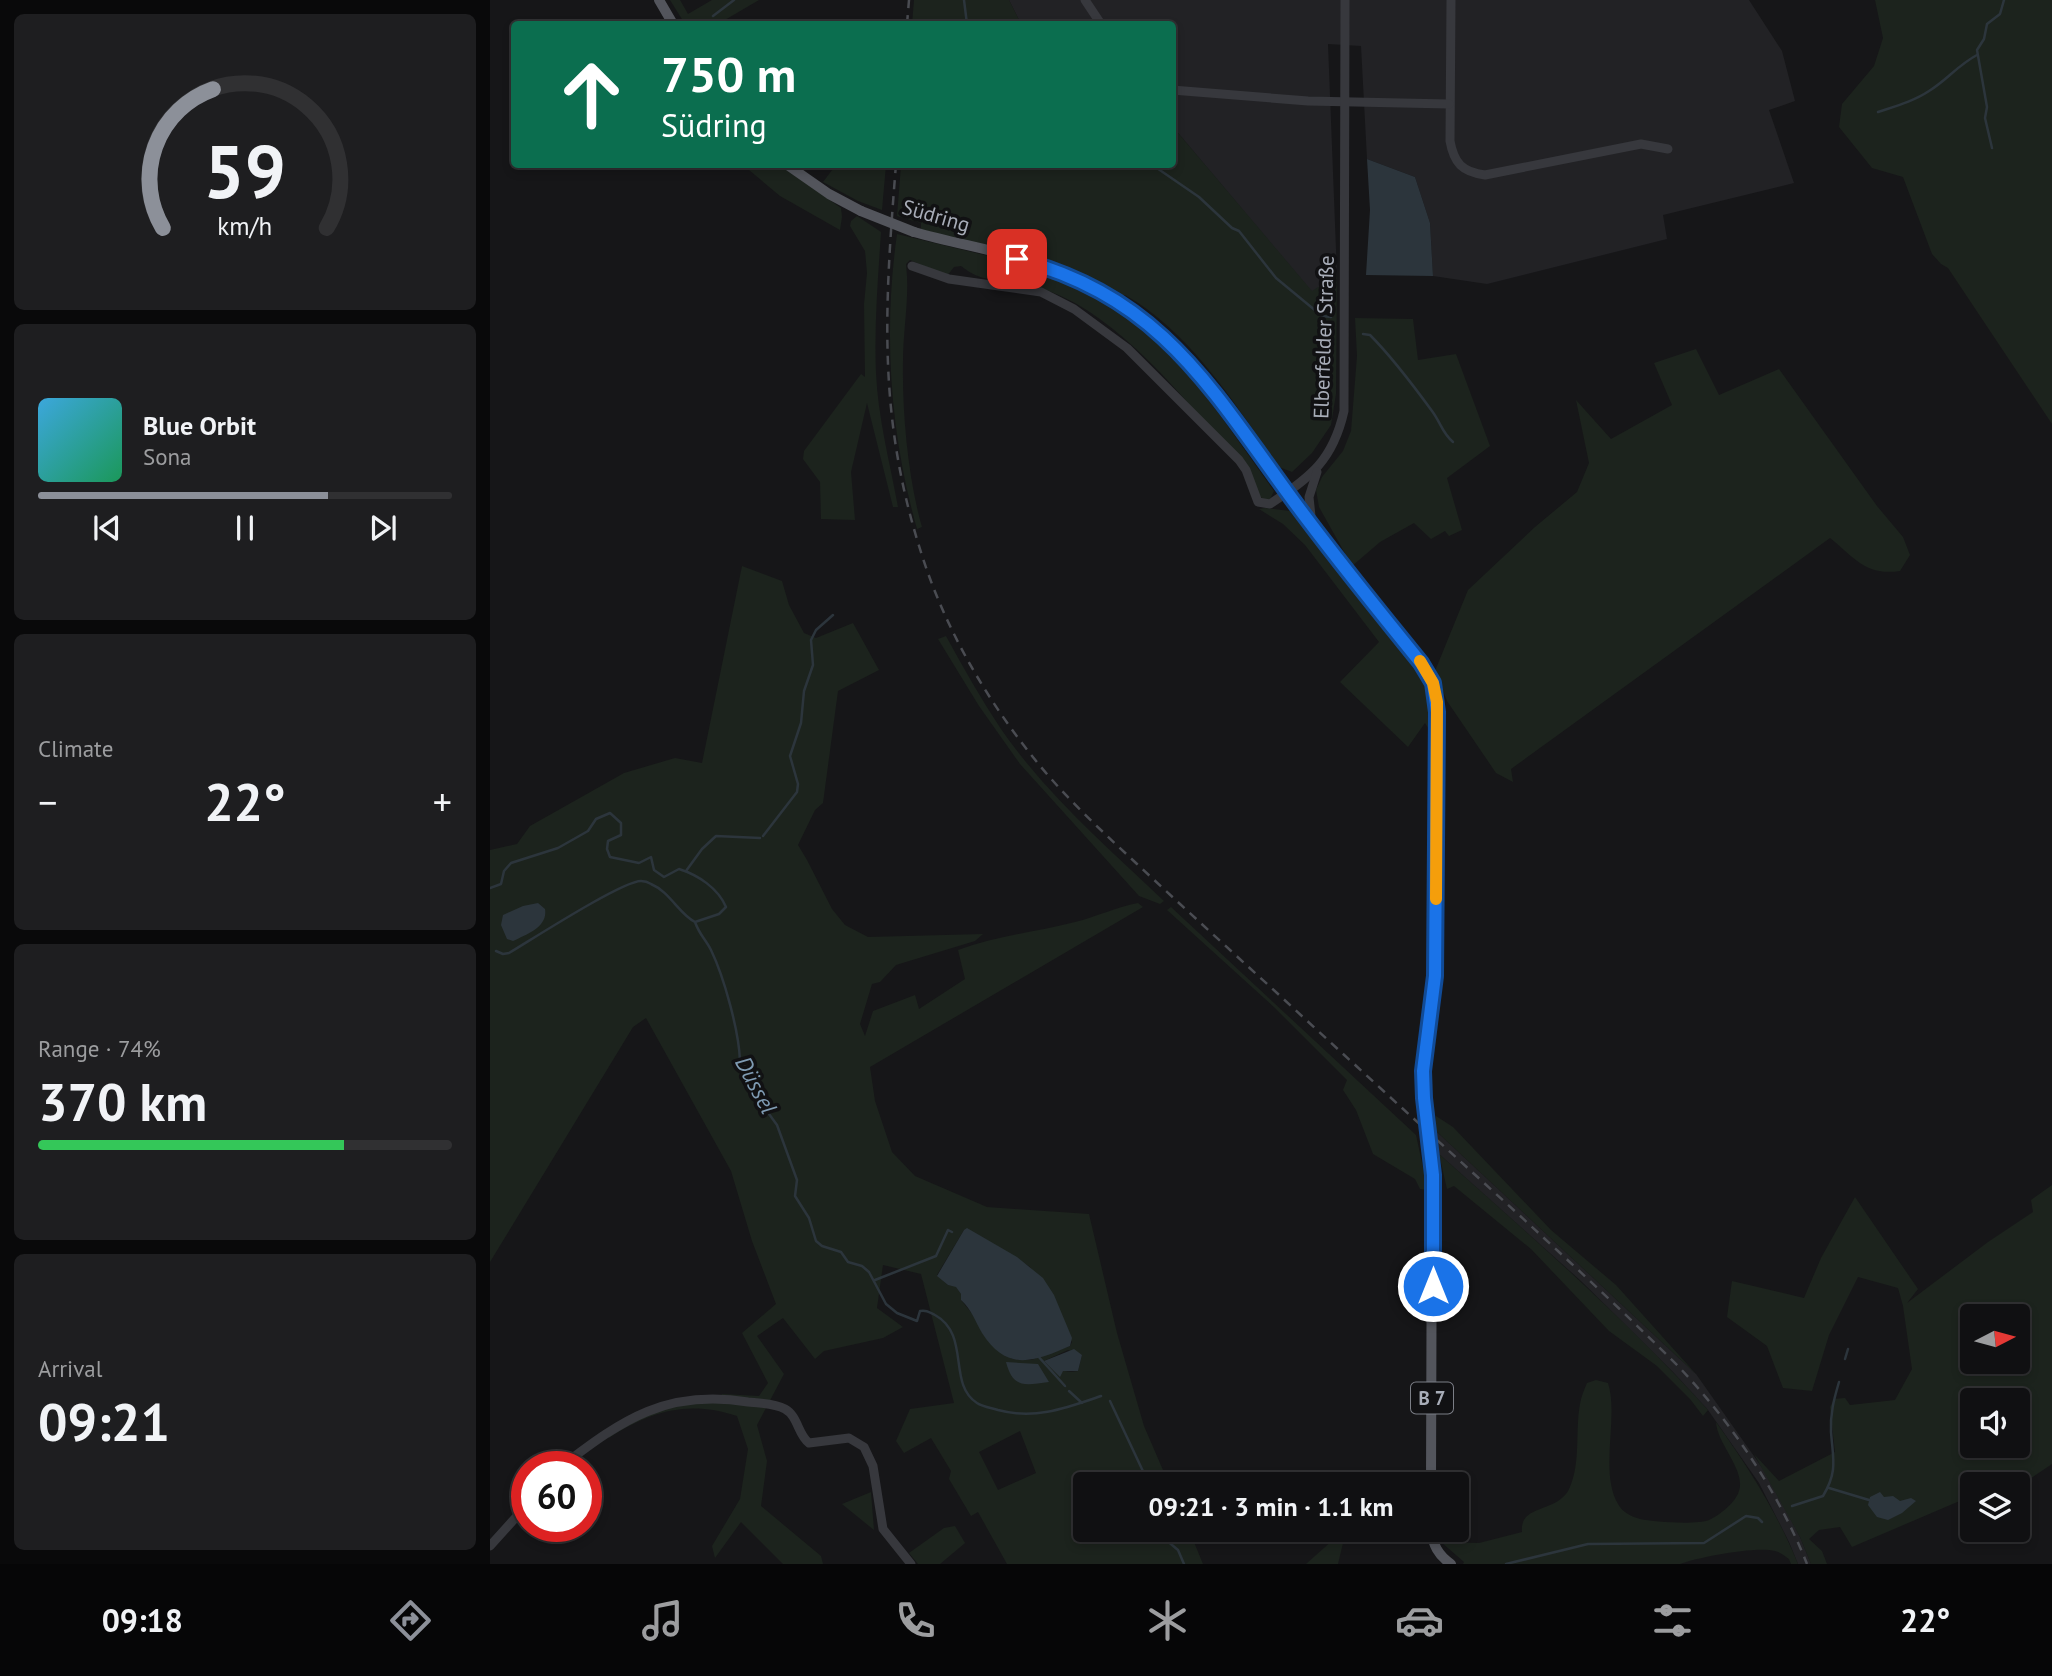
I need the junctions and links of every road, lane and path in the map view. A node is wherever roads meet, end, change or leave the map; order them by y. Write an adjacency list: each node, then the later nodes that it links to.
1 (659, 0): 5 (main road)
2 (1086, 0): 6 (street)
3 (1345, 0): 8 (street, Elberfelder Straße)
4 (1451, 0): 9 (street)
5 (671, 21)
6 (1099, 21)
7 (1176, 90): 8 (street)
8 (1345, 103): 9 (street); 13 (street, Elberfelder Straße)
9 (1449, 104): 10 (street)
10 (1668, 149)
11 (792, 168): 14 (main road, Südring / B 7, bridge)
12 (912, 266): 14 (street)
13 (1317, 470): 14 (street, Elberfelder Straße); 15 (street)
14 (1287, 493): 15 (main road, B 7)
15 (1312, 526): 17 (main road, B 7, bridge)
16 (583, 1451): 21 (street)
17 (1431, 1472)
18 (511, 1523): 20 (street)
19 (1433, 1542): 22 (main road)
20 (490, 1546)
21 (911, 1564)
22 (1451, 1564)

